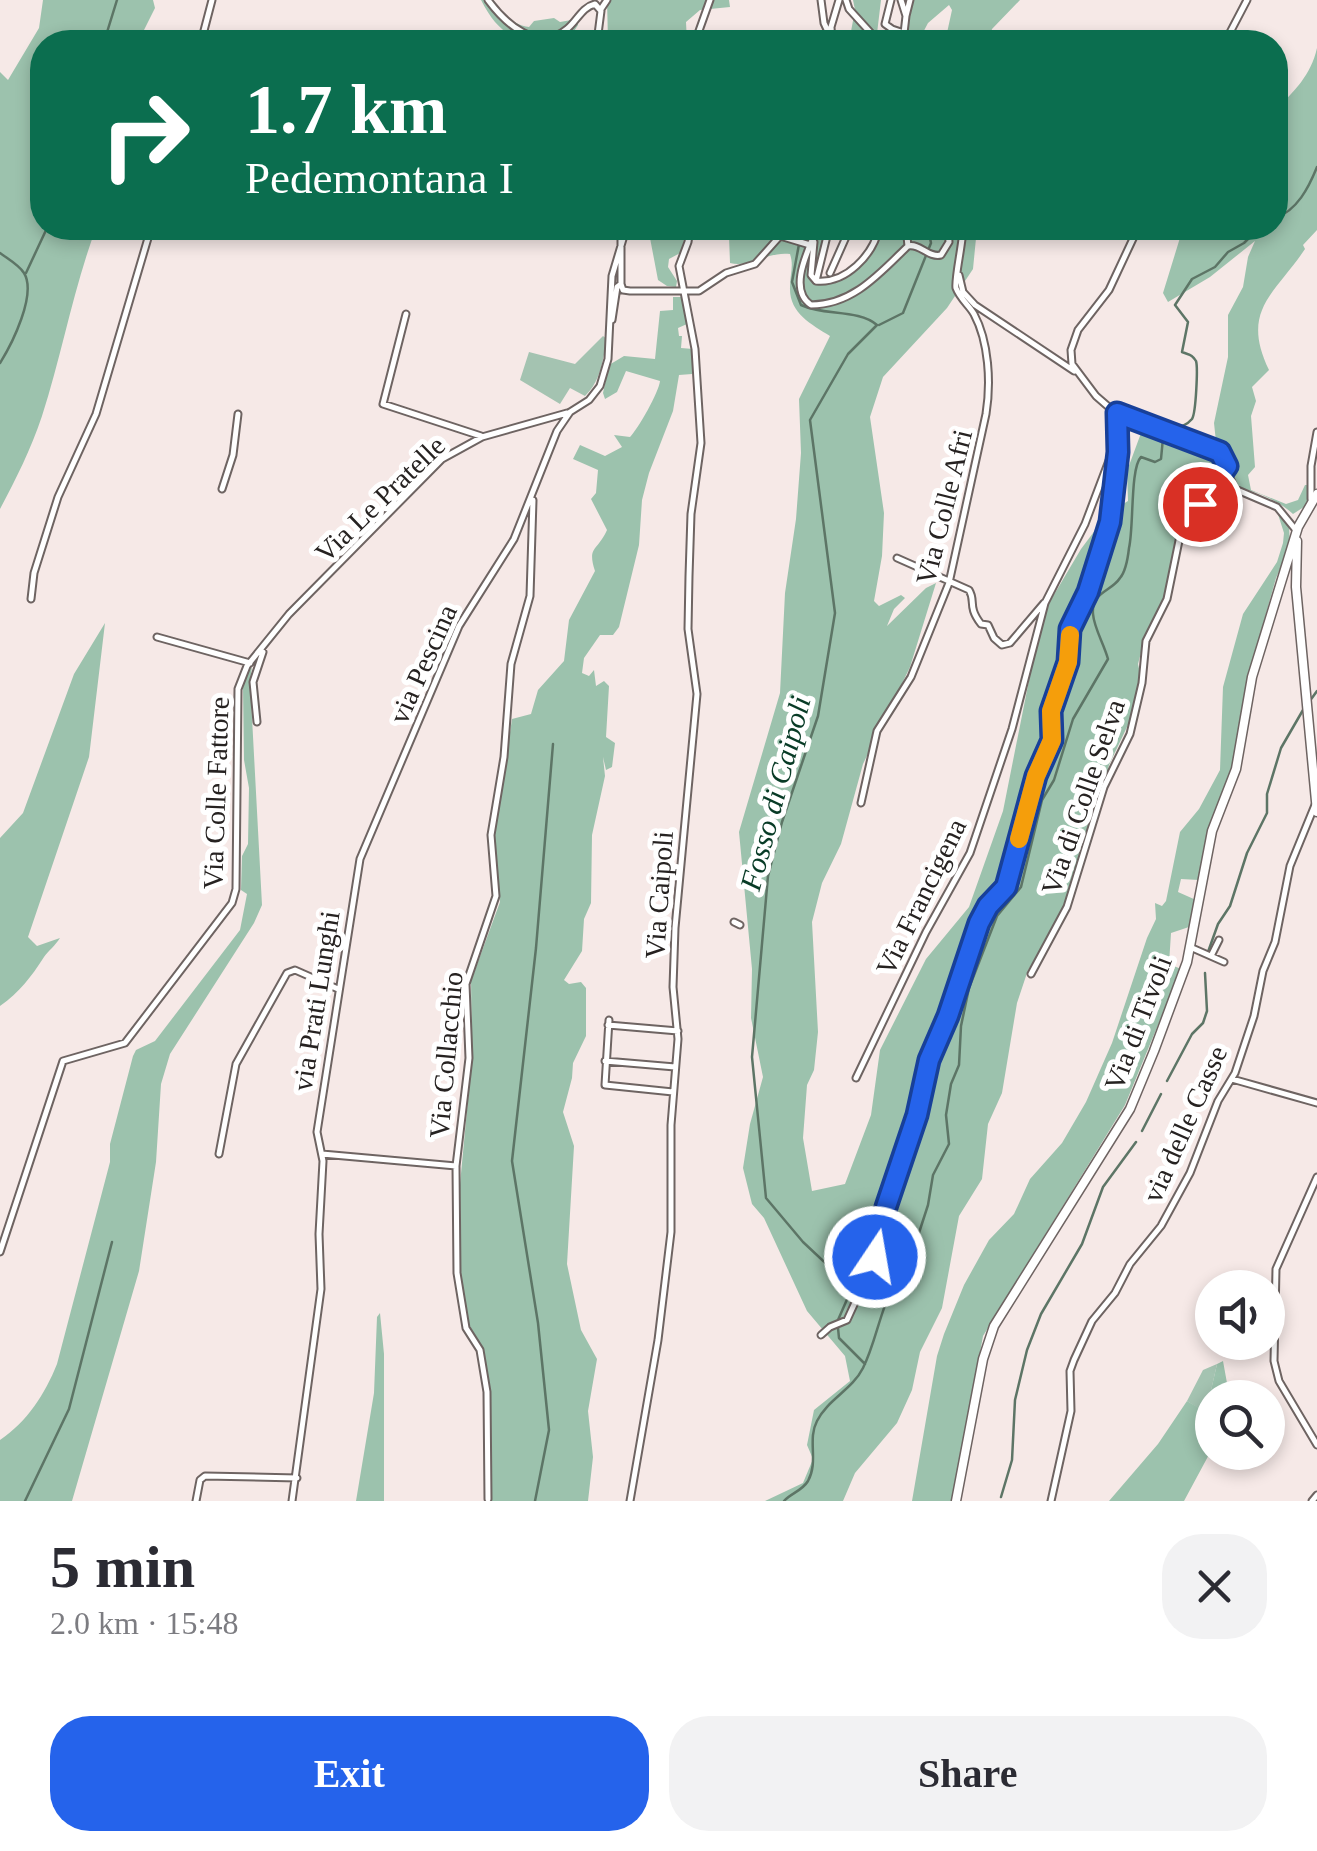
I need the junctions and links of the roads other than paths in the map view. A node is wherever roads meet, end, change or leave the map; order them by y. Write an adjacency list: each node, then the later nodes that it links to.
1 (212, 0): 14 (street)
2 (488, 0): 15 (street)
3 (607, 0): 11 (street)
4 (710, 0): 18 (street)
5 (821, 0): 19 (street)
6 (842, 0): 20 (street); 21 (street)
7 (891, 0): 13 (street)
8 (902, 0): 12 (street)
9 (910, 0): 12 (street)
10 (1247, 0): 24 (street)
11 (601, 9): 16 (street); 17 (street)
12 (906, 16): 23 (street)
13 (892, 29): 22 (street)
14 (204, 30)
15 (522, 30)
16 (566, 30)
17 (598, 30)
18 (699, 30)
19 (827, 30)
20 (834, 30)
21 (870, 30)
22 (895, 30)
23 (905, 30)
24 (1231, 30)
25 (147, 240): 67 (street)
26 (623, 240): 45 (street)
27 (623, 240): 48 (street)
28 (688, 240): 46 (street, Via Caipoli)
29 (778, 240): 46 (street)
30 (794, 240): 40 (street)
31 (810, 240): 40 (street)
32 (815, 240): 44 (street)
33 (825, 240): 42 (street)
34 (846, 240): 42 (street)
35 (875, 240): 44 (street)
36 (909, 240): 41 (street)
37 (948, 240): 41 (street)
38 (962, 240): 43 (street)
39 (1132, 240): 49 (street)
40 (807, 244): 41 (street)
41 (911, 246)
42 (820, 258): 44 (street)
43 (959, 272): 50 (street); 66 (street, Via Colle Afri)
44 (816, 281)
45 (620, 284): 46 (street); 48 (street)
46 (684, 292): 83 (street, Via Caipoli)
47 (406, 314): 57 (street)
48 (610, 328): 53 (street)
49 (1071, 351): 51 (street); 52 (street)
50 (1049, 352): 51 (street); 52 (street)
51 (1062, 358): 52 (street)
52 (1070, 365): 54 (street)
53 (570, 412): 57 (street, Via Le Pratelle); 62 (street)
54 (1117, 413): 58 (street); 59 (street)
55 (238, 414): 60 (street)
56 (1317, 432): 63 (street)
57 (482, 437): 70 (street, Via Le Pratelle)
58 (1117, 439): 68 (street); 95 (street)
59 (1227, 466): 64 (street); 81 (street, Via di Colle Selva)
60 (222, 489)
61 (1317, 494): 63 (main road, Via di Tivoli)
62 (533, 497): 76 (street, via Pescina); 92 (street, Via Collacchio)
63 (1312, 503): 64 (main road, Via di Tivoli)
64 (1296, 532): 74 (main road); 78 (main road, Via di Tivoli)
65 (897, 558): 66 (street)
66 (949, 583): 68 (street); 73 (street, Via Colle Afri)
67 (32, 599)
68 (1045, 602): 86 (street, Via Francigena)
69 (157, 637): 71 (street)
70 (264, 650): 71 (street, Via Le Pratelle); 72 (street)
71 (250, 663): 94 (street, Via Colle Fattore)
72 (257, 722)
73 (861, 803)
74 (1316, 804): 75 (main road); 87 (street, via delle Casse)
75 (1317, 812)
76 (362, 854): 82 (street, via Prati Lunghi)
77 (1219, 940): 79 (street)
78 (1190, 948): 79 (street); 104 (main road, Via di Tivoli)
79 (1211, 956): 80 (street)
80 (1224, 962)
81 (1031, 974)
82 (338, 989): 90 (street); 91 (street, via Prati Lunghi)
83 (678, 1031): 84 (street); 85 (street, Via Caipoli)
84 (605, 1061): 85 (street); 88 (street)
85 (676, 1067): 88 (street, Via Caipoli)
86 (856, 1078)
87 (1232, 1078): 89 (street); 105 (street, via delle Casse)
88 (673, 1092): 100 (street, Via Caipoli)
89 (1317, 1102)
90 (219, 1154)
91 (322, 1154): 92 (street); 97 (street, via Prati Lunghi)
92 (456, 1166): 99 (street, Via Collacchio)
93 (1317, 1177): 96 (street)
94 (0, 1252)
95 (821, 1336)
96 (1317, 1445)
97 (297, 1478): 101 (street); 102 (street, via Prati Lunghi)
98 (1317, 1495): 106 (street)
99 (488, 1498)
100 (630, 1500): 103 (street)
101 (196, 1501)
102 (292, 1501)
103 (639, 1501)
104 (956, 1501)
105 (1051, 1501)
106 (1312, 1501)

